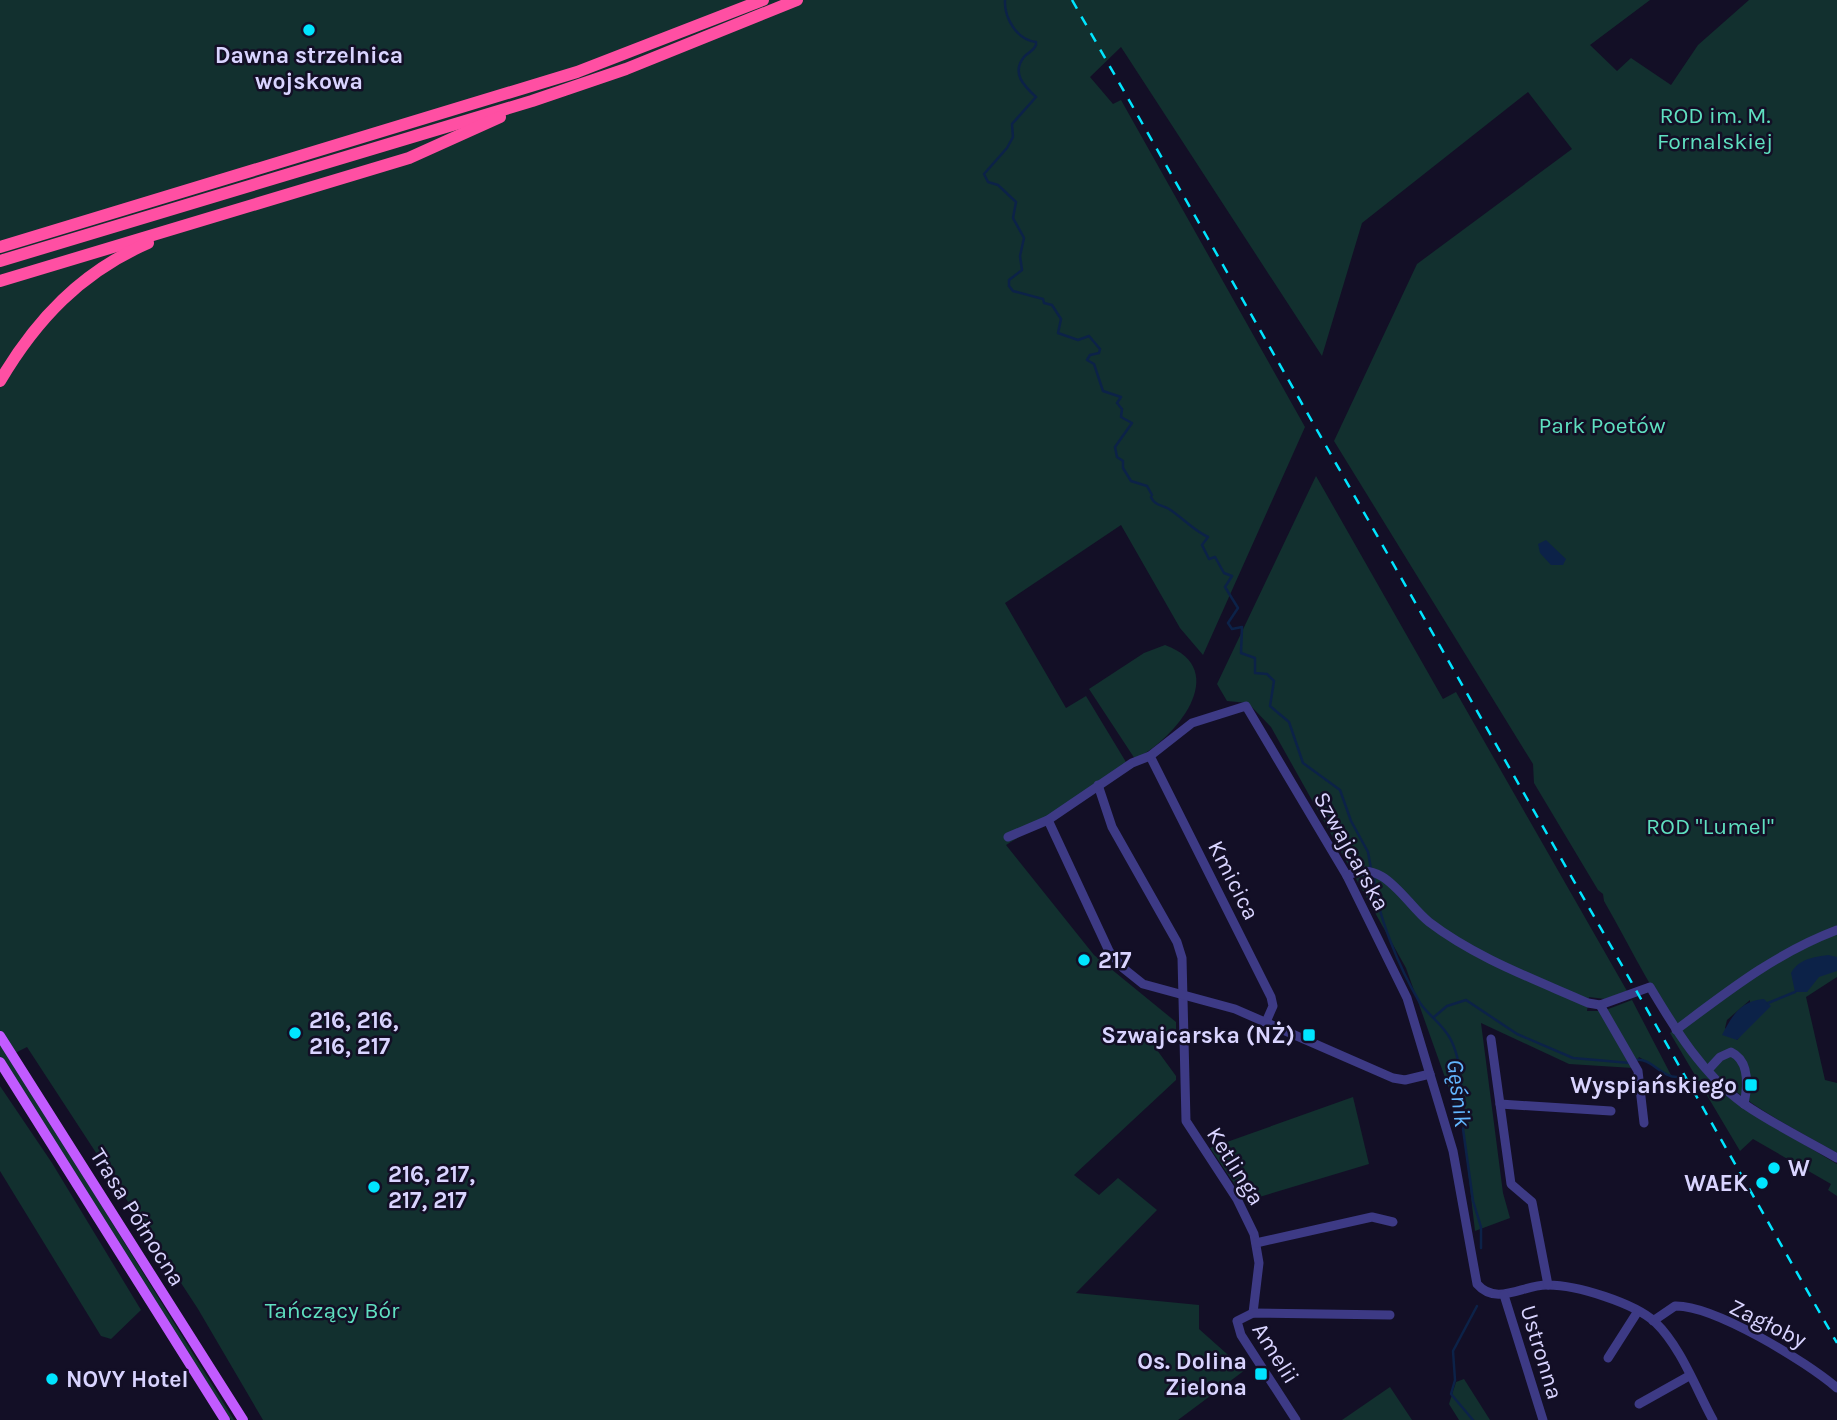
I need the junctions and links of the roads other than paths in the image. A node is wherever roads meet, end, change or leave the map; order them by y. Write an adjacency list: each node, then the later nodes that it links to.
1 (762, 0): 5 (highway)
2 (797, 0): 3 (highway)
3 (532, 101): 4 (highway); 8 (highway)
4 (194, 223): 9 (highway); 10 (highway)
5 (47, 233): 6 (highway); 7 (highway)
6 (0, 239)
7 (0, 247)
8 (0, 261)
9 (0, 281)
10 (0, 381)
11 (1150, 756): 12 (street, Szwajcarska); 15 (street, Szwajcarska); 19 (street, Kmicica)
12 (1098, 785): 13 (street, Szwajcarska); 17 (street, Ketlinga)
13 (1048, 820): 14 (street, Szwajcarska); 17 (street)
14 (1008, 837)
15 (1347, 876): 18 (street); 25 (street, Szwajcarska)
16 (1837, 930): 20 (street)
17 (1185, 997): 19 (street); 32 (street, Ketlinga)
18 (1600, 1005): 20 (street); 29 (street)
19 (1266, 1022): 25 (street)
20 (1676, 1030): 24 (street)
21 (0, 1036): 44 (main road, Trasa Północna)
22 (1491, 1039): 26 (street)
23 (0, 1062): 43 (main road, Trasa Północna)
24 (1709, 1070): 27 (street); 27 (street)
25 (1430, 1074): 34 (street, Szwajcarska)
26 (1500, 1104): 28 (street); 33 (street)
27 (1744, 1104): 30 (street)
28 (1611, 1111)
29 (1644, 1123)
30 (1837, 1158)
31 (1393, 1222): 32 (street)
32 (1256, 1243): 36 (street, Ketlinga)
33 (1548, 1285): 34 (street); 35 (street)
34 (1504, 1295): 46 (street, Ustronna)
35 (1638, 1311): 38 (street); 39 (street)
36 (1253, 1313): 37 (street); 45 (street, Amelii)
37 (1390, 1315)
38 (1653, 1321): 40 (street); 41 (street, Zagłoby)
39 (1608, 1358)
40 (1689, 1376): 42 (street); 47 (street)
41 (1837, 1388)
42 (1639, 1404)
43 (225, 1420)
44 (243, 1420)
45 (1296, 1420)
46 (1543, 1420)
47 (1713, 1420)

